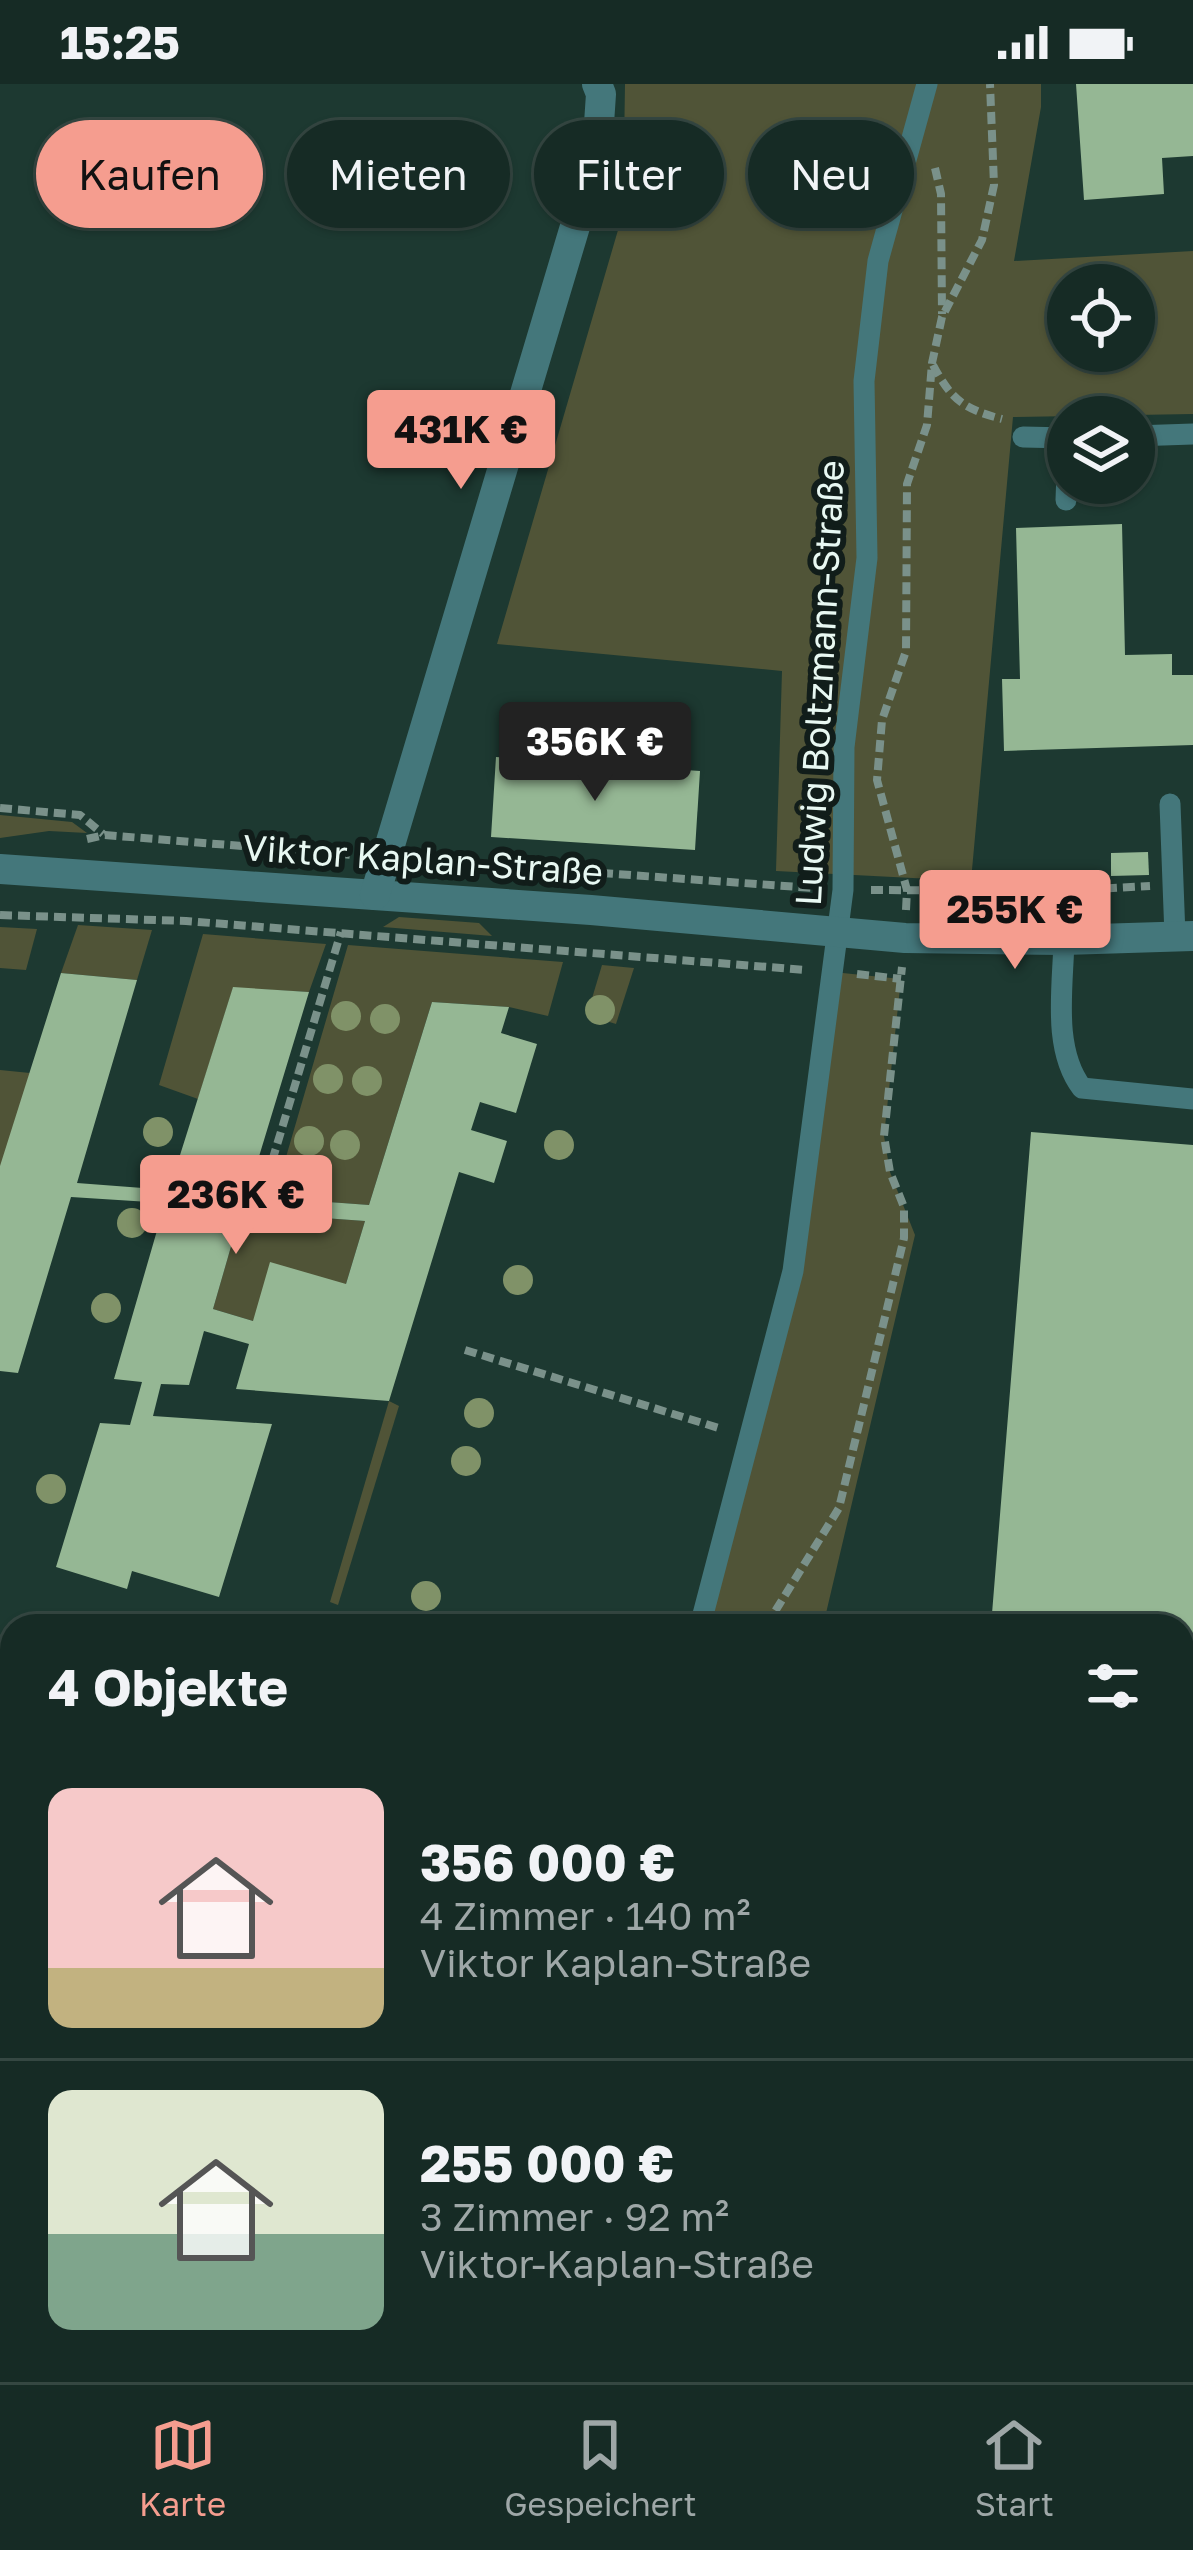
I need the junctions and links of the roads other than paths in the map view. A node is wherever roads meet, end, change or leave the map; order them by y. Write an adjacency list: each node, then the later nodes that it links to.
1 (597, 84): 9 (street)
2 (927, 84): 10 (lane, Ludwig Boltzmann-Straße)
3 (1193, 434): 4 (lane)
4 (1155, 435)
5 (1023, 437): 6 (lane)
6 (1047, 439)
7 (1170, 804): 11 (lane)
8 (0, 869): 9 (street, Viktor Kaplan-Straße)
9 (375, 895): 10 (street, Viktor Kaplan-Straße)
10 (839, 932): 12 (street, Viktor Kaplan-Straße); 14 (lane, Ludwig Boltzmann-Straße)
11 (1184, 936): 12 (street, Viktor Kaplan-Straße)
12 (1064, 940): 13 (lane)
13 (1193, 1099)
14 (703, 1614)

